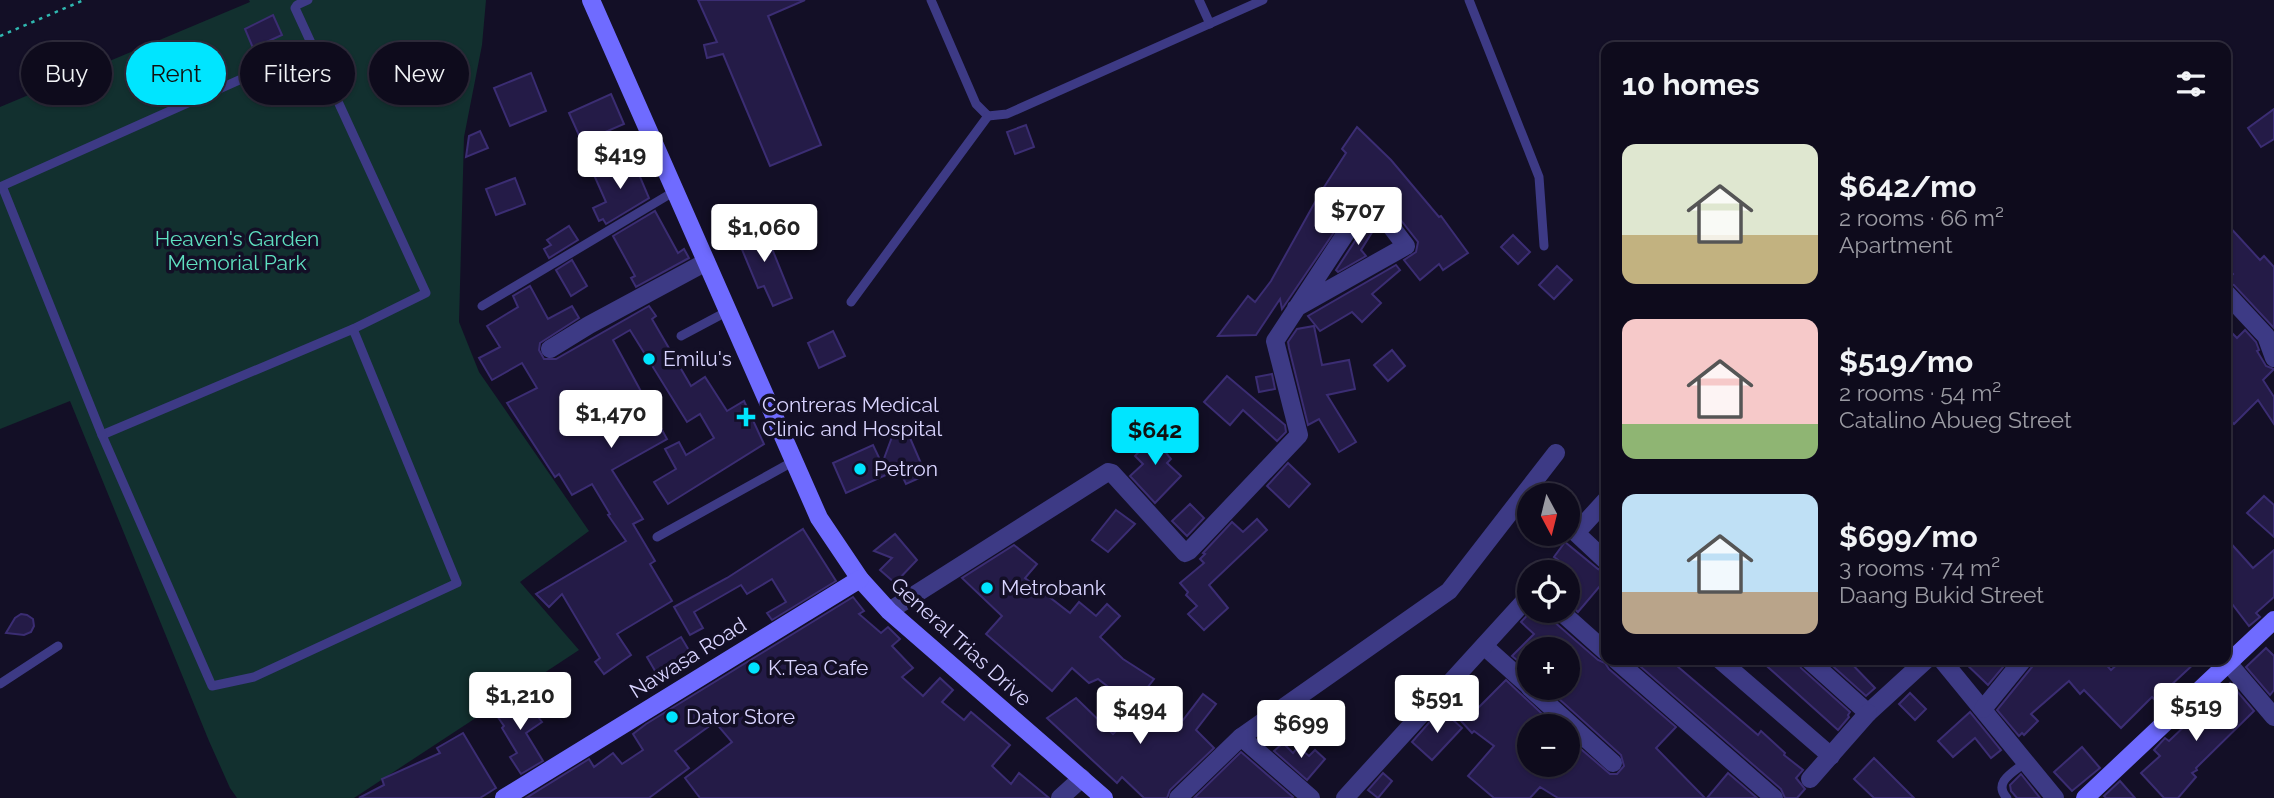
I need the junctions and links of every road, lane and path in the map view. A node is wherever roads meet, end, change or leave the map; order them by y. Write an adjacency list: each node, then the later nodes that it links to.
1 (84, 0): 9 (path)
2 (308, 0): 10 (lane)
3 (592, 0): 14 (main road, General Trias Drive)
4 (931, 0): 13 (lane)
5 (1199, 0): 8 (lane)
6 (1263, 0): 8 (lane)
7 (1469, 0): 15 (lane)
8 (1210, 24): 13 (lane)
9 (0, 36)
10 (311, 42)
11 (240, 80): 26 (lane)
12 (340, 105): 22 (lane)
13 (988, 116): 18 (lane)
14 (676, 191): 16 (main road, General Trias Drive); 19 (lane)
15 (1544, 246)
16 (706, 262): 21 (main road, General Trias Drive); 24 (street)
17 (2231, 298): 25 (street)
18 (851, 302)
19 (482, 306)
20 (1296, 308): 20 (street); 34 (street)
21 (728, 311): 23 (lane); 28 (main road, General Trias Drive)
22 (353, 329): 26 (lane); 26 (lane)
23 (681, 336)
24 (550, 349)
25 (2274, 358)
26 (102, 435)
27 (1556, 453): 55 (street)
28 (794, 461): 30 (lane); 32 (main road, General Trias Drive)
29 (1601, 506): 31 (street)
30 (657, 537)
31 (1601, 556)
32 (860, 579): 34 (main road, General Trias Drive); 61 (main road, Nawasa Road)
33 (1517, 609): 38 (street)
34 (889, 611): 59 (main road, General Trias Drive)
35 (2274, 620): 40 (main road)
36 (1573, 623): 39 (street)
37 (58, 646): 50 (lane)
38 (1484, 646): 49 (street); 66 (street)
39 (1601, 648)
40 (2231, 662)
41 (1622, 665): 67 (street)
42 (1726, 665): 56 (street)
43 (1815, 665): 53 (street)
44 (1921, 665): 53 (street)
45 (1946, 665): 52 (street)
46 (2019, 665): 52 (street)
47 (2228, 665): 70 (main road)
48 (2230, 665): 54 (street)
49 (1517, 676)
50 (0, 684)
51 (1543, 700): 58 (street)
52 (1983, 709): 57 (street)
53 (1868, 713): 56 (street)
54 (2274, 717)
55 (1241, 737): 64 (street); 65 (street)
56 (1831, 756): 60 (street)
57 (2026, 762): 68 (lane); 69 (street)
58 (1613, 763)
59 (1082, 778): 62 (street); 63 (main road, General Trias Drive)
60 (1811, 779)
61 (504, 798)
62 (1060, 798)
63 (1104, 798)
64 (1178, 798)
65 (1311, 798)
66 (1345, 798)
67 (1774, 798)
68 (2007, 798)
69 (2055, 798)
70 (2085, 798)

